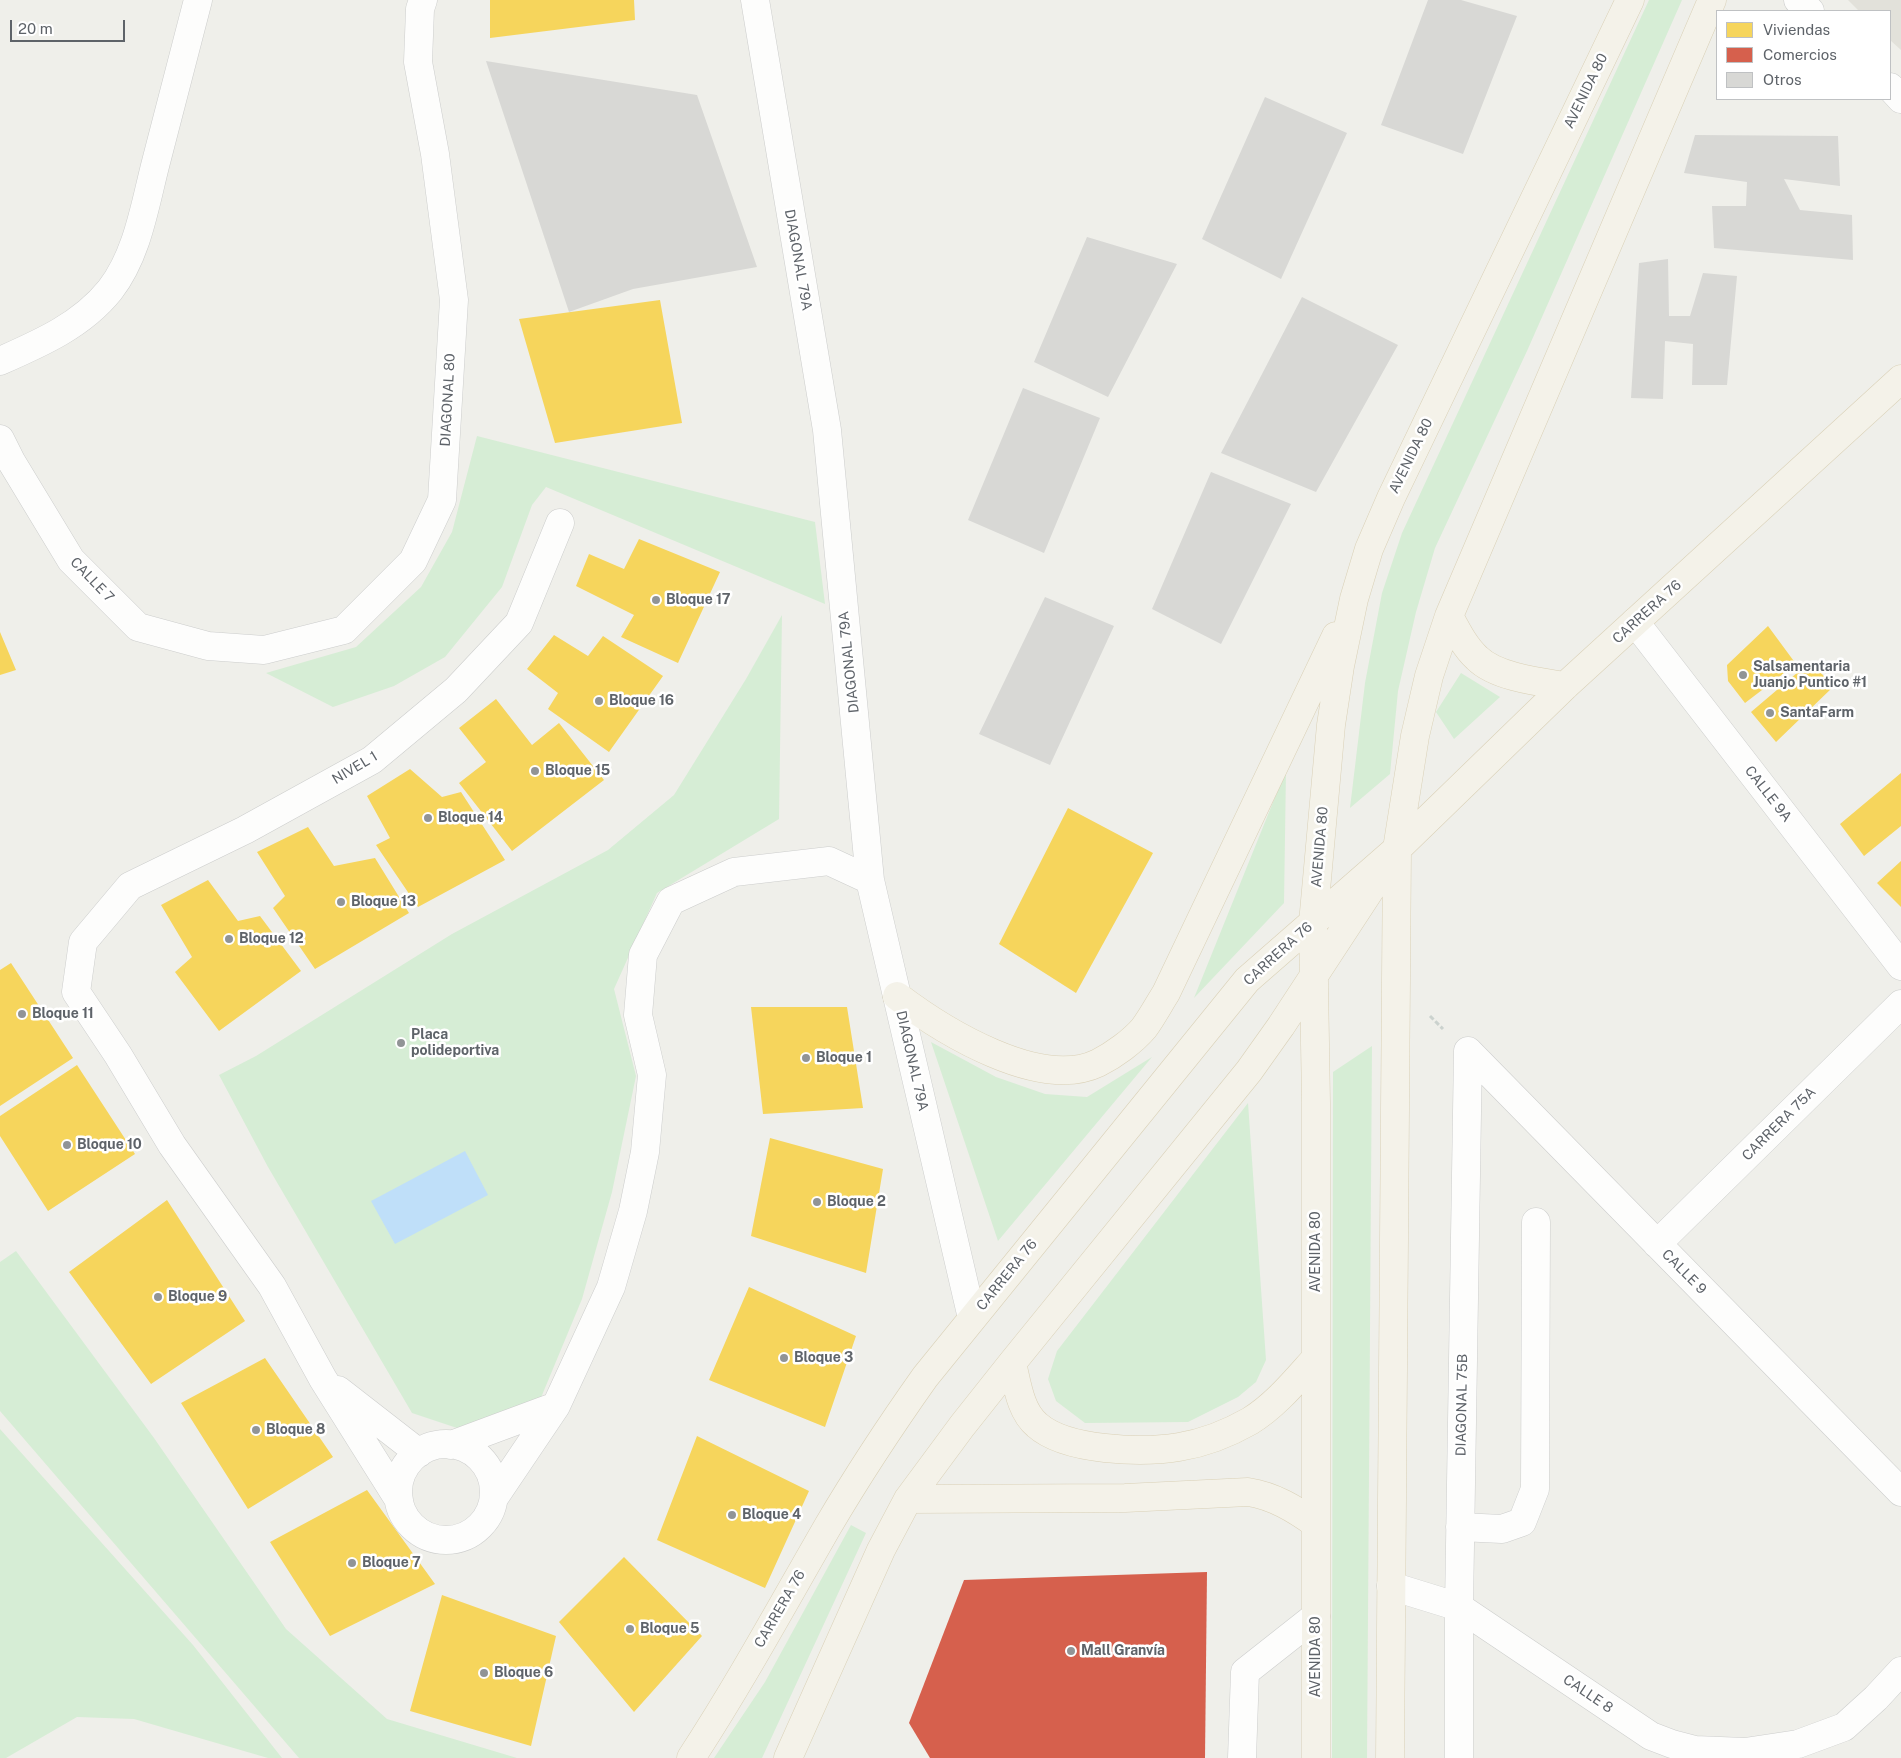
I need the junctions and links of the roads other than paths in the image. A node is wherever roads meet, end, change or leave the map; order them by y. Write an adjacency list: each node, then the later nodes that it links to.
1 (198, 0): 10 (street)
2 (423, 0): 17 (street, DIAGONAL 80)
3 (756, 0): 20 (street, DIAGONAL 79A)
4 (1630, 0): 14 (main road, AVENIDA 80)
5 (1712, 0): 15 (main road)
6 (1798, 0): 7 (street)
7 (1809, 10)
8 (1891, 89): 9 (street)
9 (1901, 99)
10 (0, 361)
11 (1901, 379): 16 (main road, CARRERA 76)
12 (2, 446): 17 (street, CALLE 7)
13 (560, 523): 32 (street, NIVEL 1)
14 (1354, 599): 21 (main road, AVENIDA 80); 24 (main road)
15 (1449, 616): 18 (main road); 19 (main road)
16 (1635, 622): 18 (main road, CARRERA 76); 22 (street, CALLE 9A)
17 (208, 646)
18 (1565, 686): 19 (main road, CARRERA 76)
19 (1397, 849): 21 (main road, CARRERA 76); 23 (main road, CARRERA 76); 42 (main road)
20 (870, 880): 24 (street, DIAGONAL 79A); 33 (street)
21 (1313, 923): 23 (main road, AVENIDA 80); 29 (main road, CARRERA 76)
22 (1901, 966)
23 (1314, 974): 30 (main road, AVENIDA 80); 31 (main road, CARRERA 76)
24 (897, 996): 29 (street, DIAGONAL 79A)
25 (1901, 1004): 28 (street, CARRERA 75A)
26 (1468, 1051): 28 (street, CALLE 9); 41 (street, DIAGONAL 75B)
27 (1536, 1222): 41 (street)
28 (1657, 1244): 36 (street, CALLE 9)
29 (972, 1318): 46 (main road, CARRERA 76)
30 (1316, 1358): 31 (main road); 40 (main road, AVENIDA 80)
31 (1012, 1363): 38 (main road, CARRERA 76)
32 (323, 1379): 35 (street); 39 (street)
33 (556, 1406): 34 (street); 37 (street)
34 (451, 1444): 35 (street); 37 (street)
35 (419, 1452): 39 (street)
36 (1901, 1492)
37 (494, 1498): 39 (street)
38 (908, 1499): 40 (main road); 47 (main road, CARRERA 76)
39 (399, 1500)
40 (1316, 1524): 44 (main road, AVENIDA 80)
41 (1460, 1526): 43 (street, DIAGONAL 75B)
42 (1391, 1586): 43 (street, CALLE 8); 50 (main road)
43 (1459, 1607): 45 (street, CALLE 8); 51 (street, DIAGONAL 75B)
44 (1316, 1616): 48 (street); 49 (main road, AVENIDA 80)
45 (1901, 1671)
46 (691, 1758)
47 (788, 1758)
48 (1242, 1758)
49 (1316, 1758)
50 (1390, 1758)
51 (1459, 1758)

